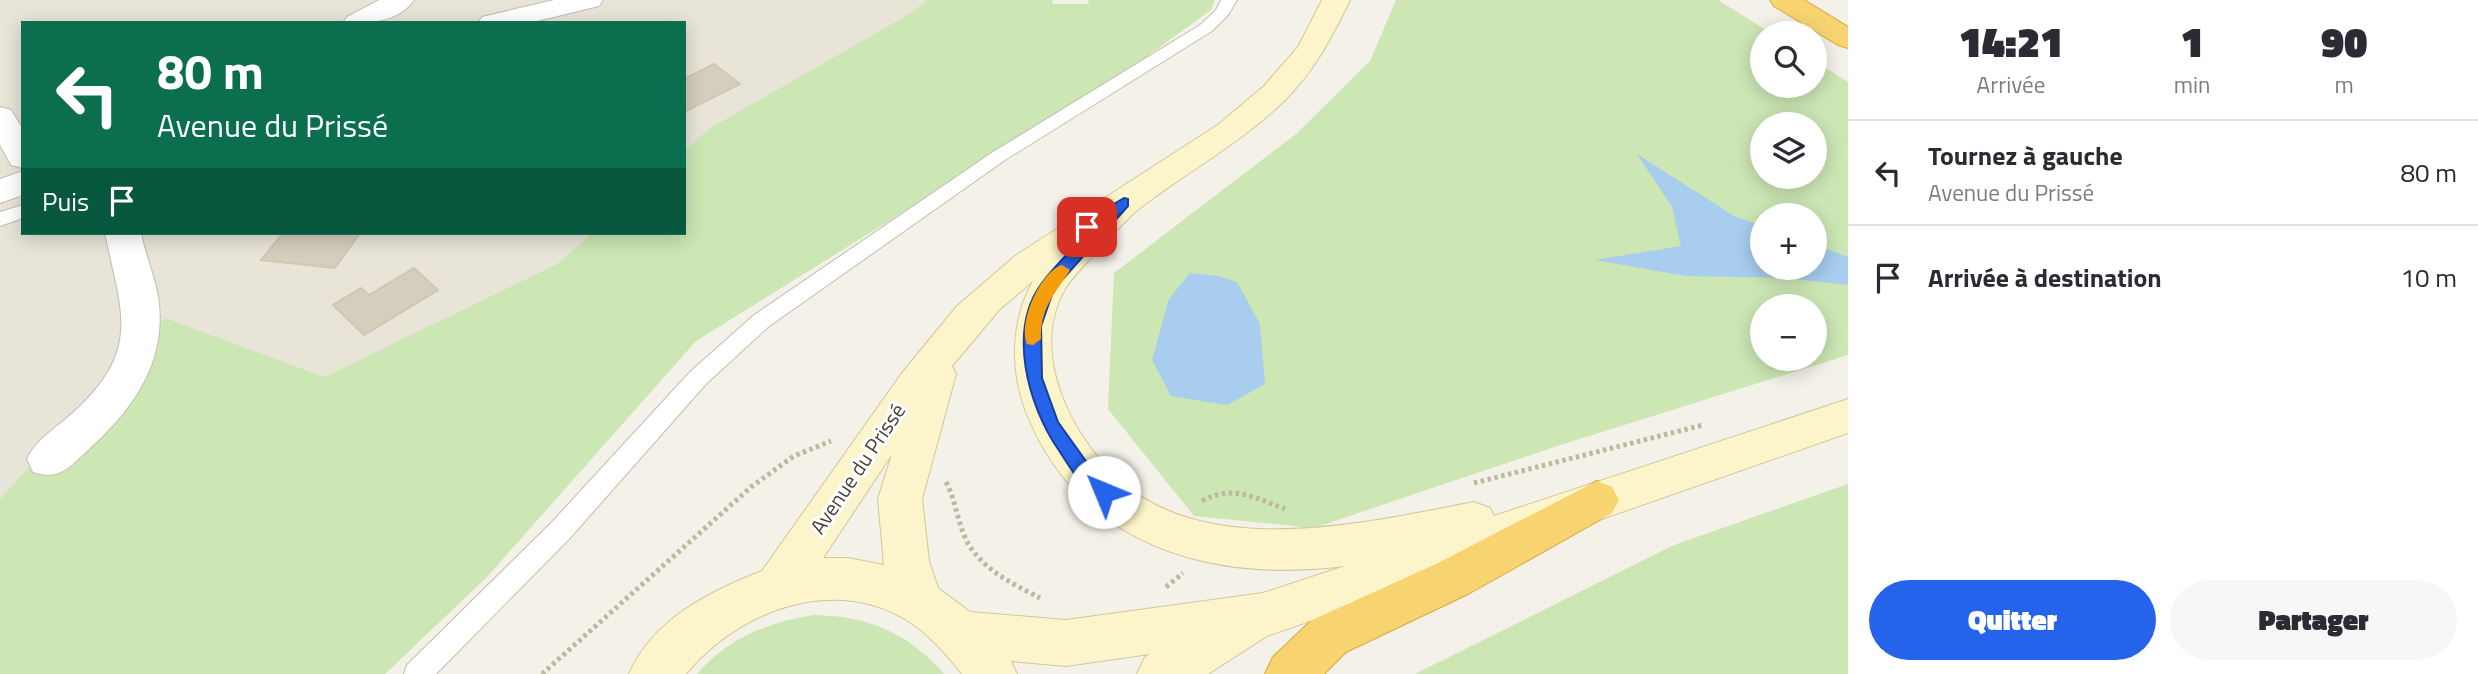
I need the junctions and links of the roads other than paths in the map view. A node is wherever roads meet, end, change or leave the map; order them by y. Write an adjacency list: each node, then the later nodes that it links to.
1 (400, 0): 8 (street)
2 (589, 0): 9 (street)
3 (1229, 0): 27 (lane)
4 (1336, 0): 15 (main road, Avenue du Prissé)
5 (1784, 0): 10 (highway)
6 (1824, 0): 7 (highway)
7 (1848, 14)
8 (370, 20)
9 (500, 21)
10 (1848, 39)
11 (0, 117): 12 (street)
12 (21, 154)
13 (21, 183): 14 (street)
14 (0, 192)
15 (1124, 202): 19 (main road, Avenue du Prissé); 22 (main road)
16 (21, 212): 17 (lane)
17 (0, 219)
18 (123, 235): 21 (street)
19 (936, 354): 23 (main road, Avenue du Prissé); 24 (main road, Avenue du Prissé)
20 (1848, 416): 22 (main road)
21 (48, 458)
22 (1597, 500): 25 (main road); 31 (highway)
23 (780, 583): 24 (main road); 28 (main road)
24 (920, 603): 26 (main road)
25 (1263, 615): 26 (main road); 30 (main road)
26 (961, 634): 29 (main road)
27 (417, 674)
28 (654, 674)
29 (992, 674)
30 (1162, 674)
31 (1290, 674)

